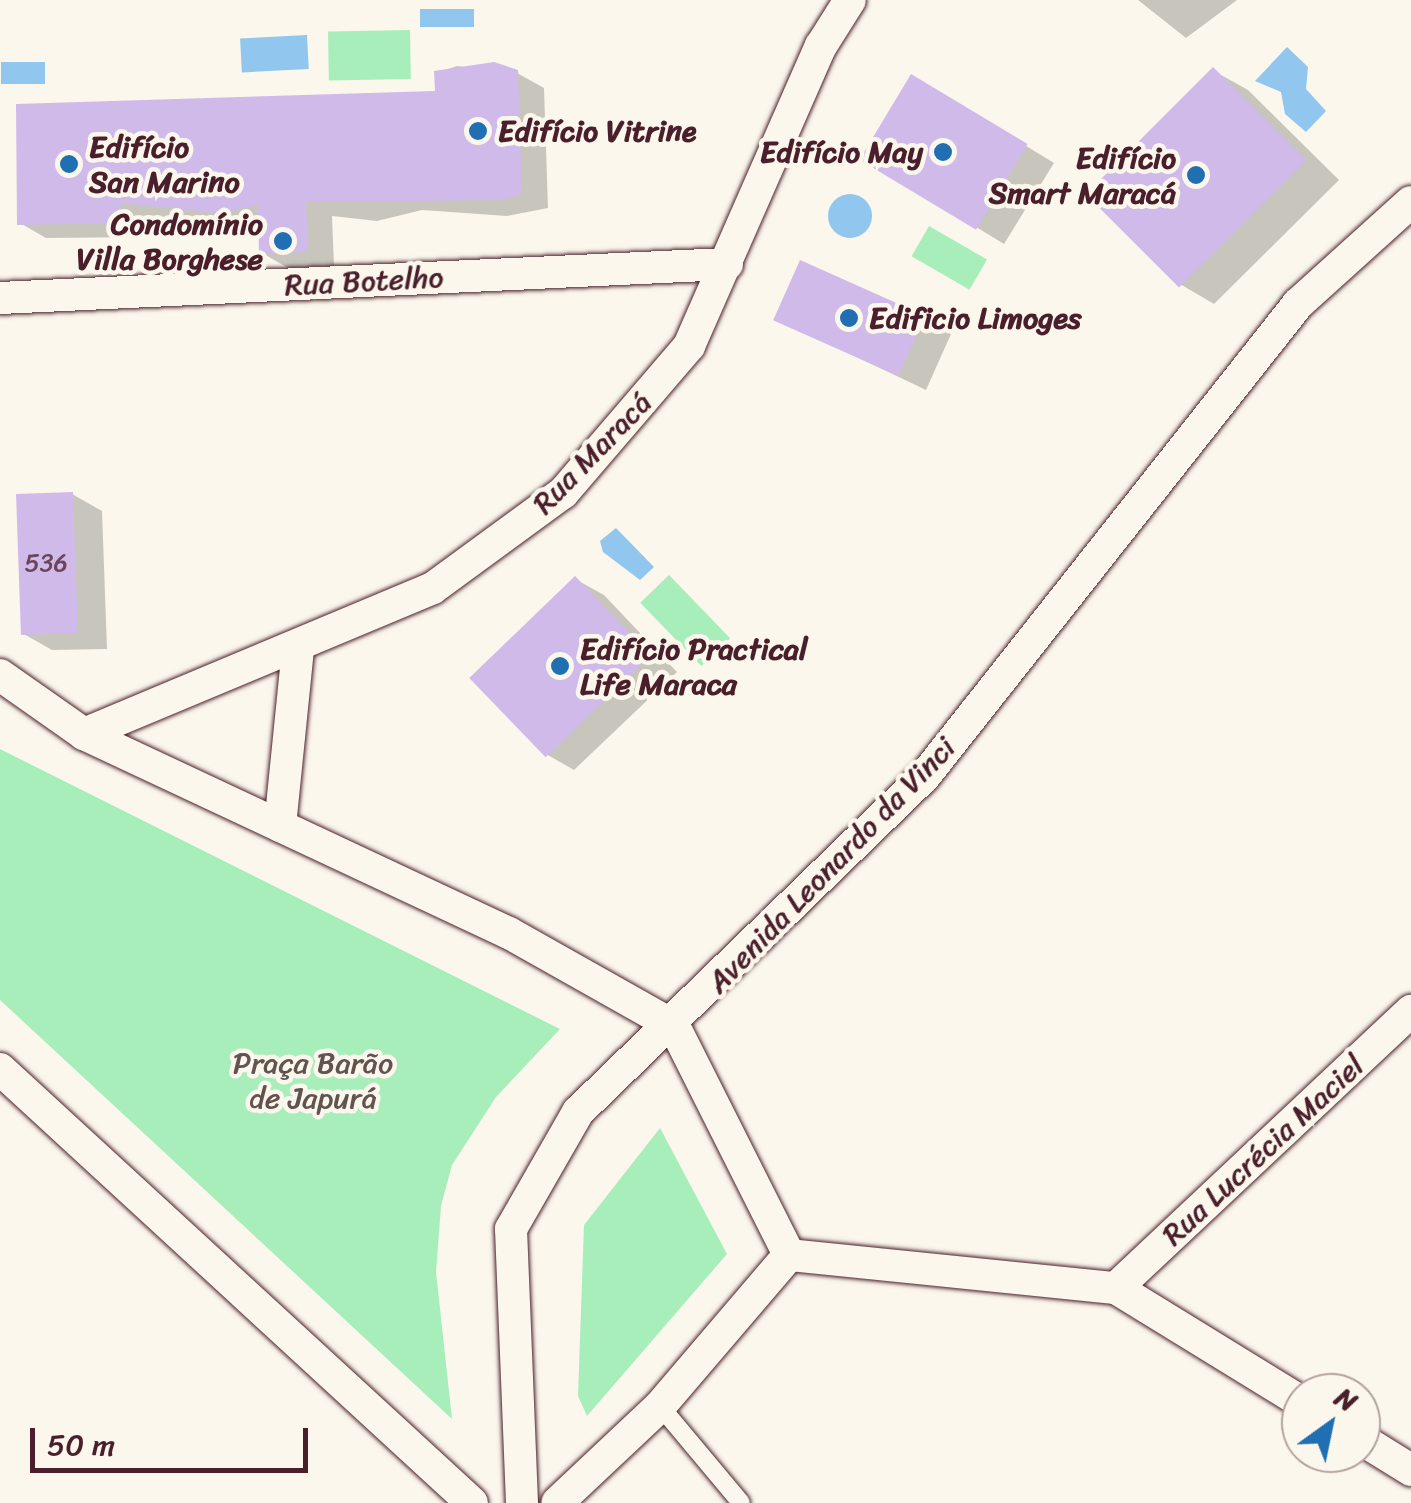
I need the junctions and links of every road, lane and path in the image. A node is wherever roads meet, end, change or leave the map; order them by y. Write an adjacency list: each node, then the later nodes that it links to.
1 (850, 0): 3 (street, Rua Maracá)
2 (1411, 202): 10 (street, Avenida Leonardo da Vinci)
3 (728, 264): 4 (street, Rua Botelho); 5 (street, Rua Maracá)
4 (0, 298)
5 (298, 650): 7 (street, Rua Maracá); 8 (street)
6 (0, 675): 7 (street)
7 (84, 734): 8 (street)
8 (280, 826): 10 (street)
9 (1411, 1010): 13 (street, Rua Lucrécia Maciel)
10 (674, 1026): 12 (street); 19 (street, Avenida Leonardo da Vinci)
11 (0, 1069): 18 (street)
12 (790, 1254): 13 (street); 15 (street)
13 (1116, 1288): 14 (street)
14 (1281, 1390)
15 (660, 1406): 20 (street); 21 (lane)
16 (1381, 1451): 17 (street)
17 (1411, 1470)
18 (472, 1503)
19 (522, 1503)
20 (558, 1503)
21 (741, 1503)

